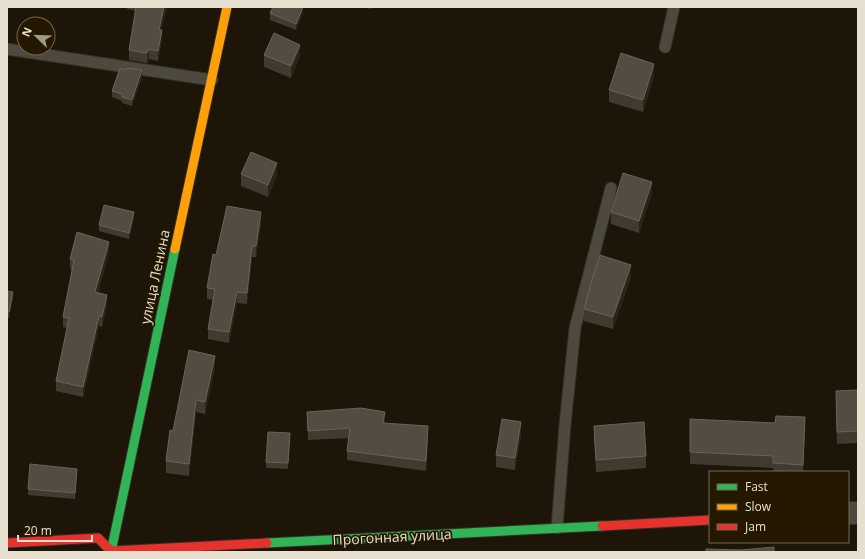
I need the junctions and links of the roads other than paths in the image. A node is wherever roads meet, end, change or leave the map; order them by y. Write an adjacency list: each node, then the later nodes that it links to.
1 (227, 7): 5 (street, улица Ленина)
2 (674, 7): 3 (lane)
3 (665, 47)
4 (7, 49): 5 (lane)
5 (212, 80): 10 (street, улица Ленина)
6 (611, 188): 8 (lane)
7 (709, 520): 8 (street, Прогонная улица)
8 (557, 528): 10 (street, Прогонная улица)
9 (7, 543): 10 (street)
10 (111, 552)

